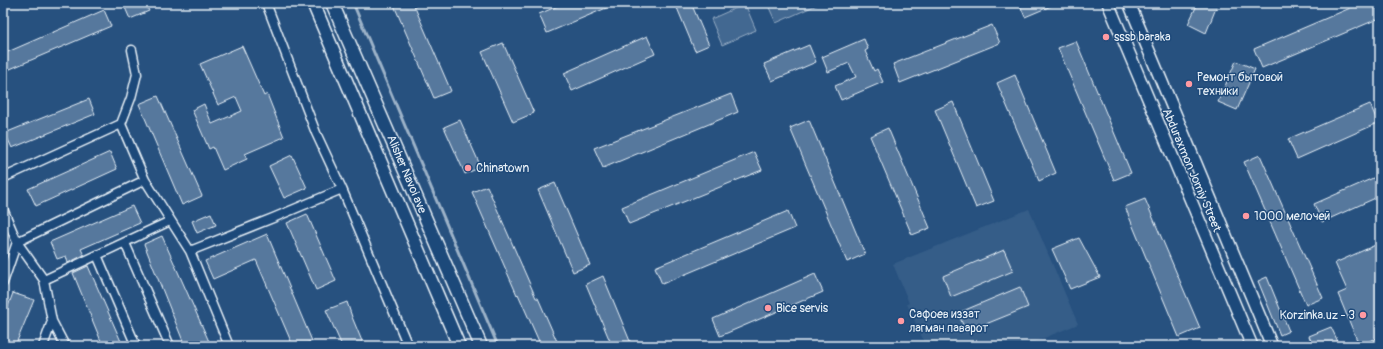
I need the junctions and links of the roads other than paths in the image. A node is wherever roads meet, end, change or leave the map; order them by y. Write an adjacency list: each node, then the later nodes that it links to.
1 (266, 3): 10 (street)
2 (314, 3): 26 (main road, Alisher Navoi ave)
3 (332, 3): 27 (main road, Alisher Navoi ave)
4 (1108, 3): 28 (street, Abduraxmon Jomiy Street)
5 (1129, 3): 29 (street, Abduraxmon Jomiy Street)
6 (132, 50): 7 (street)
7 (121, 124): 8 (street); 9 (street)
8 (3, 178)
9 (145, 180): 12 (street); 13 (street)
10 (342, 189): 15 (street); 25 (street)
11 (3, 209): 13 (street)
12 (170, 221): 14 (street); 15 (street)
13 (17, 242): 17 (street); 18 (street)
14 (125, 243): 16 (street); 23 (street)
15 (190, 251): 24 (street)
16 (97, 255): 17 (street); 22 (street)
17 (44, 280): 19 (street)
18 (3, 283)
19 (52, 321): 20 (street); 21 (street)
20 (43, 346)
21 (64, 346)
22 (136, 346)
23 (170, 346)
24 (229, 346)
25 (408, 346)
26 (459, 346)
27 (481, 346)
28 (1252, 346)
29 (1272, 346)

